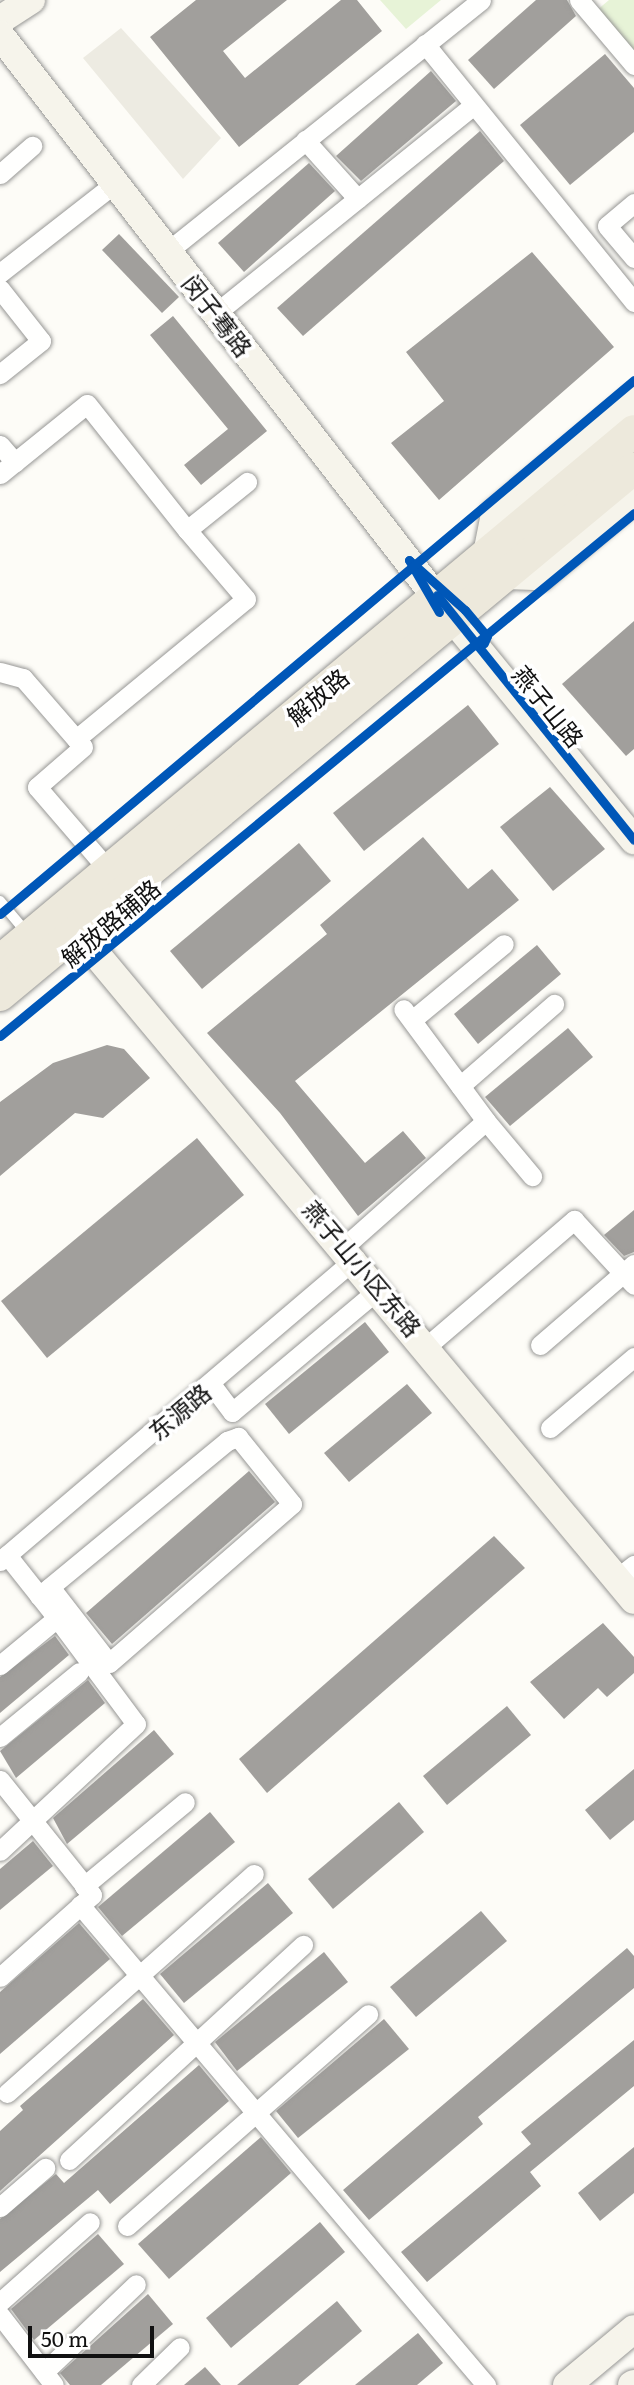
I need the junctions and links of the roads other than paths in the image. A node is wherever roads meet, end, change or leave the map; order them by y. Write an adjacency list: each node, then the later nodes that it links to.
1 (31, 0): 4 (street)
2 (481, 0): 6 (street)
3 (579, 0): 7 (street)
4 (0, 20)
5 (0, 35): 12 (street, 闵子骞路)
6 (425, 44): 8 (street); 9 (street)
7 (634, 65)
8 (474, 105): 13 (street); 19 (street)
9 (305, 140): 13 (street); 15 (street)
10 (32, 146): 11 (street)
11 (0, 174)
12 (115, 183): 15 (street, 闵子骞路); 17 (street)
13 (358, 199): 20 (street)
14 (634, 203): 16 (street)
15 (168, 251): 20 (street, 闵子骞路)
16 (634, 258)
17 (0, 273)
18 (0, 289): 21 (street)
19 (634, 302)
20 (216, 313): 31 (street, 闵子骞路)
21 (0, 374)
22 (634, 399): 30 (street)
23 (634, 431): 30 (main road, 解放路)
24 (0, 445): 25 (street)
25 (7, 468): 29 (street)
26 (634, 468): 30 (main road, 解放路)
27 (247, 482): 29 (street)
28 (634, 498): 30 (street)
29 (187, 530): 33 (street)
30 (497, 565): 31 (main road, 解放路)
31 (450, 610): 34 (main road, 解放路); 35 (street, 燕子山路); 36 (street, 燕子山路)
32 (0, 672): 33 (street)
33 (76, 739): 37 (street)
34 (213, 801): 37 (street); 40 (street, 解放路辅路); 42 (main road, 解放路); 43 (main road, 解放路)
35 (634, 826)
36 (634, 840)
37 (99, 859): 39 (street)
38 (0, 901): 39 (lane)
39 (10, 933)
40 (86, 942): 45 (street, 解放路辅路); 49 (street, 燕子山小区东路)
41 (504, 944): 46 (street)
42 (0, 961)
43 (0, 995)
44 (554, 1004): 46 (street)
45 (0, 1014)
46 (460, 1086): 47 (street)
47 (486, 1121): 48 (street); 49 (street, 东源路)
48 (532, 1176)
49 (351, 1252): 51 (street, 燕子山小区东路); 55 (street, 东源路)
50 (630, 1274): 52 (street); 53 (street)
51 (380, 1288): 53 (street, 燕子山小区东路); 55 (street)
52 (540, 1345)
53 (427, 1346): 58 (street, 燕子山小区东路)
54 (634, 1357): 56 (street)
55 (211, 1384): 57 (street, 东源路)
56 (550, 1428)
57 (4, 1558): 59 (street)
58 (628, 1581)
59 (44, 1591): 59 (street); 60 (street)
60 (57, 1618): 61 (street); 66 (street)
61 (0, 1665)
62 (79, 1672): 63 (street)
63 (0, 1737)
64 (0, 1780): 66 (street)
65 (186, 1802): 69 (street)
66 (34, 1822): 67 (street); 69 (street)
67 (0, 1851)
68 (254, 1874): 71 (street)
69 (82, 1895): 71 (street); 72 (street)
70 (303, 1945): 74 (street)
71 (140, 1975): 74 (street); 75 (street)
72 (0, 1977)
73 (369, 2014): 76 (street)
74 (197, 2043): 76 (street); 77 (street)
75 (7, 2093)
76 (254, 2111): 81 (street); 90 (street)
77 (69, 2160)
78 (45, 2168): 79 (street)
79 (0, 2207)
80 (90, 2222): 83 (street)
81 (127, 2226)
82 (136, 2284): 87 (street)
83 (0, 2302)
84 (0, 2315): 87 (street)
85 (634, 2329): 88 (street)
86 (180, 2347): 89 (street)
87 (49, 2378)
88 (578, 2382)
89 (141, 2385)
90 (486, 2385)

